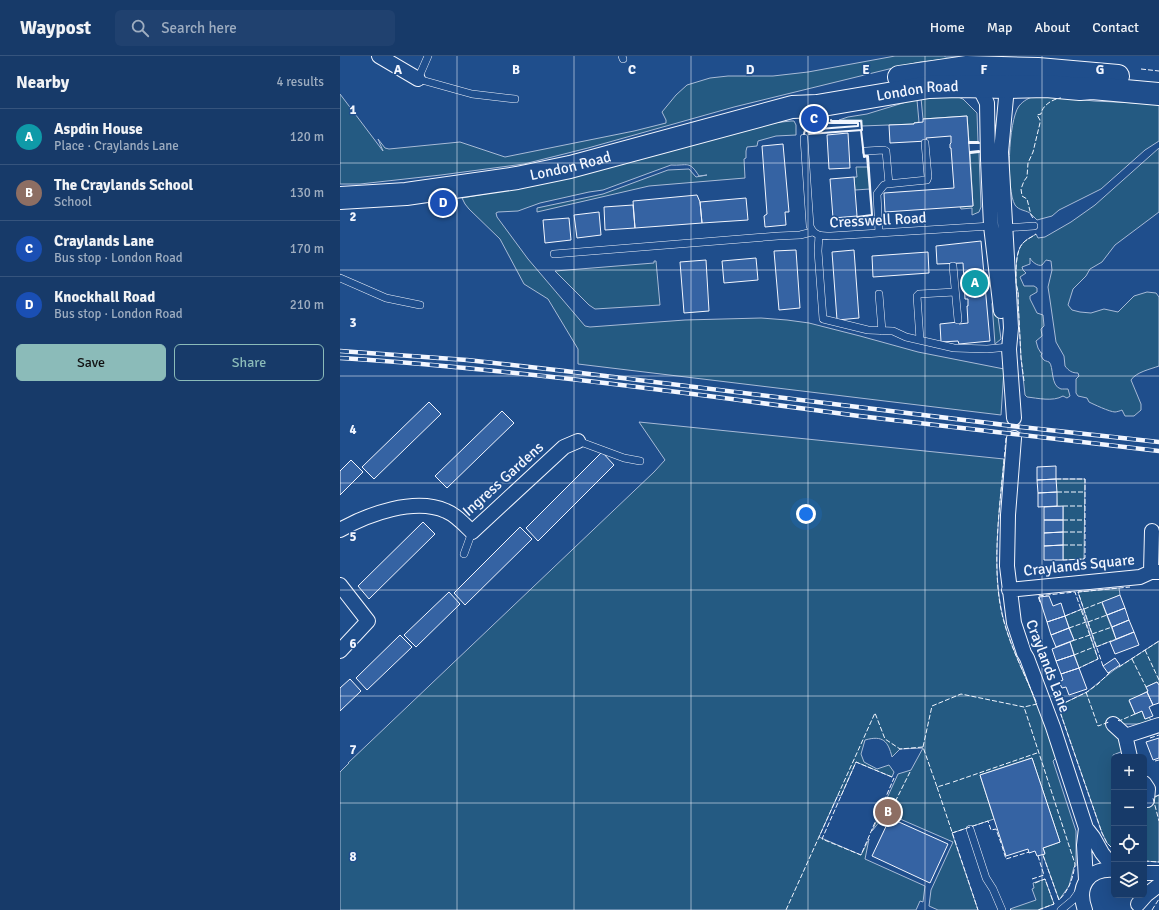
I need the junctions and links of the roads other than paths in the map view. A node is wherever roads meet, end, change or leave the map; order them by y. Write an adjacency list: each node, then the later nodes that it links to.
1 (379, 56): 5 (street)
2 (428, 56): 5 (lane)
3 (967, 67): 4 (main road, London Road); 8 (main road); 11 (main road, London Road)
4 (1030, 69): 6 (main road, London Road); 8 (main road, London Road); 9 (main road, London Road)
5 (418, 79): 10 (lane)
6 (1159, 82)
7 (979, 87): 8 (main road, London Road); 11 (main road, London Road); 18 (street)
8 (1007, 87): 18 (street)
9 (1159, 94)
10 (515, 99)
11 (796, 106): 16 (main road, London Road)
12 (804, 138): 19 (lane, Cresswell Road)
13 (925, 143): 15 (lane)
14 (866, 151): 15 (lane)
15 (890, 184): 20 (lane)
16 (340, 198)
17 (1034, 226): 18 (lane, Cresswell Road)
18 (998, 227): 20 (lane, Cresswell Road); 31 (street)
19 (812, 232): 21 (lane, Cresswell Road); 22 (lane)
20 (879, 233): 21 (lane, Cresswell Road)
21 (819, 235): 29 (lane)
22 (554, 254)
23 (953, 266): 25 (lane)
24 (340, 278): 27 (lane)
25 (955, 292): 28 (lane); 30 (lane)
26 (879, 294): 29 (lane)
27 (420, 305)
28 (958, 320)
29 (882, 331): 30 (lane)
30 (920, 340): 31 (lane)
31 (1009, 348): 32 (street)
32 (1014, 418)
33 (1014, 438): 42 (street, Craylands Lane)
34 (578, 441): 35 (lane); 38 (street, Ingress Gardens)
35 (640, 461)
36 (340, 530): 38 (street, Ingress Gardens)
37 (1152, 531): 40 (street, Craylands Square)
38 (472, 532): 39 (lane)
39 (464, 554)
40 (1155, 572): 42 (street, Craylands Square)
41 (340, 586): 43 (street)
42 (1009, 590): 50 (street, Craylands Lane)
43 (340, 651)
44 (1113, 724): 46 (street)
45 (1159, 725): 46 (street)
46 (1125, 736): 47 (street)
47 (1129, 754)
48 (1147, 788): 49 (street)
49 (1147, 800)
50 (1086, 828): 52 (street, Craylands Lane); 56 (street, Craylands Lane)
51 (970, 830): 59 (lane)
52 (1111, 865)
53 (1111, 869): 56 (street, Craylands Lane)
54 (1147, 873): 55 (street)
55 (1159, 873)
56 (1086, 880): 60 (lane); 61 (street, Craylands Lane)
57 (1159, 885): 58 (street)
58 (1138, 903)
59 (1002, 910)
60 (1061, 910)
61 (1085, 910)

